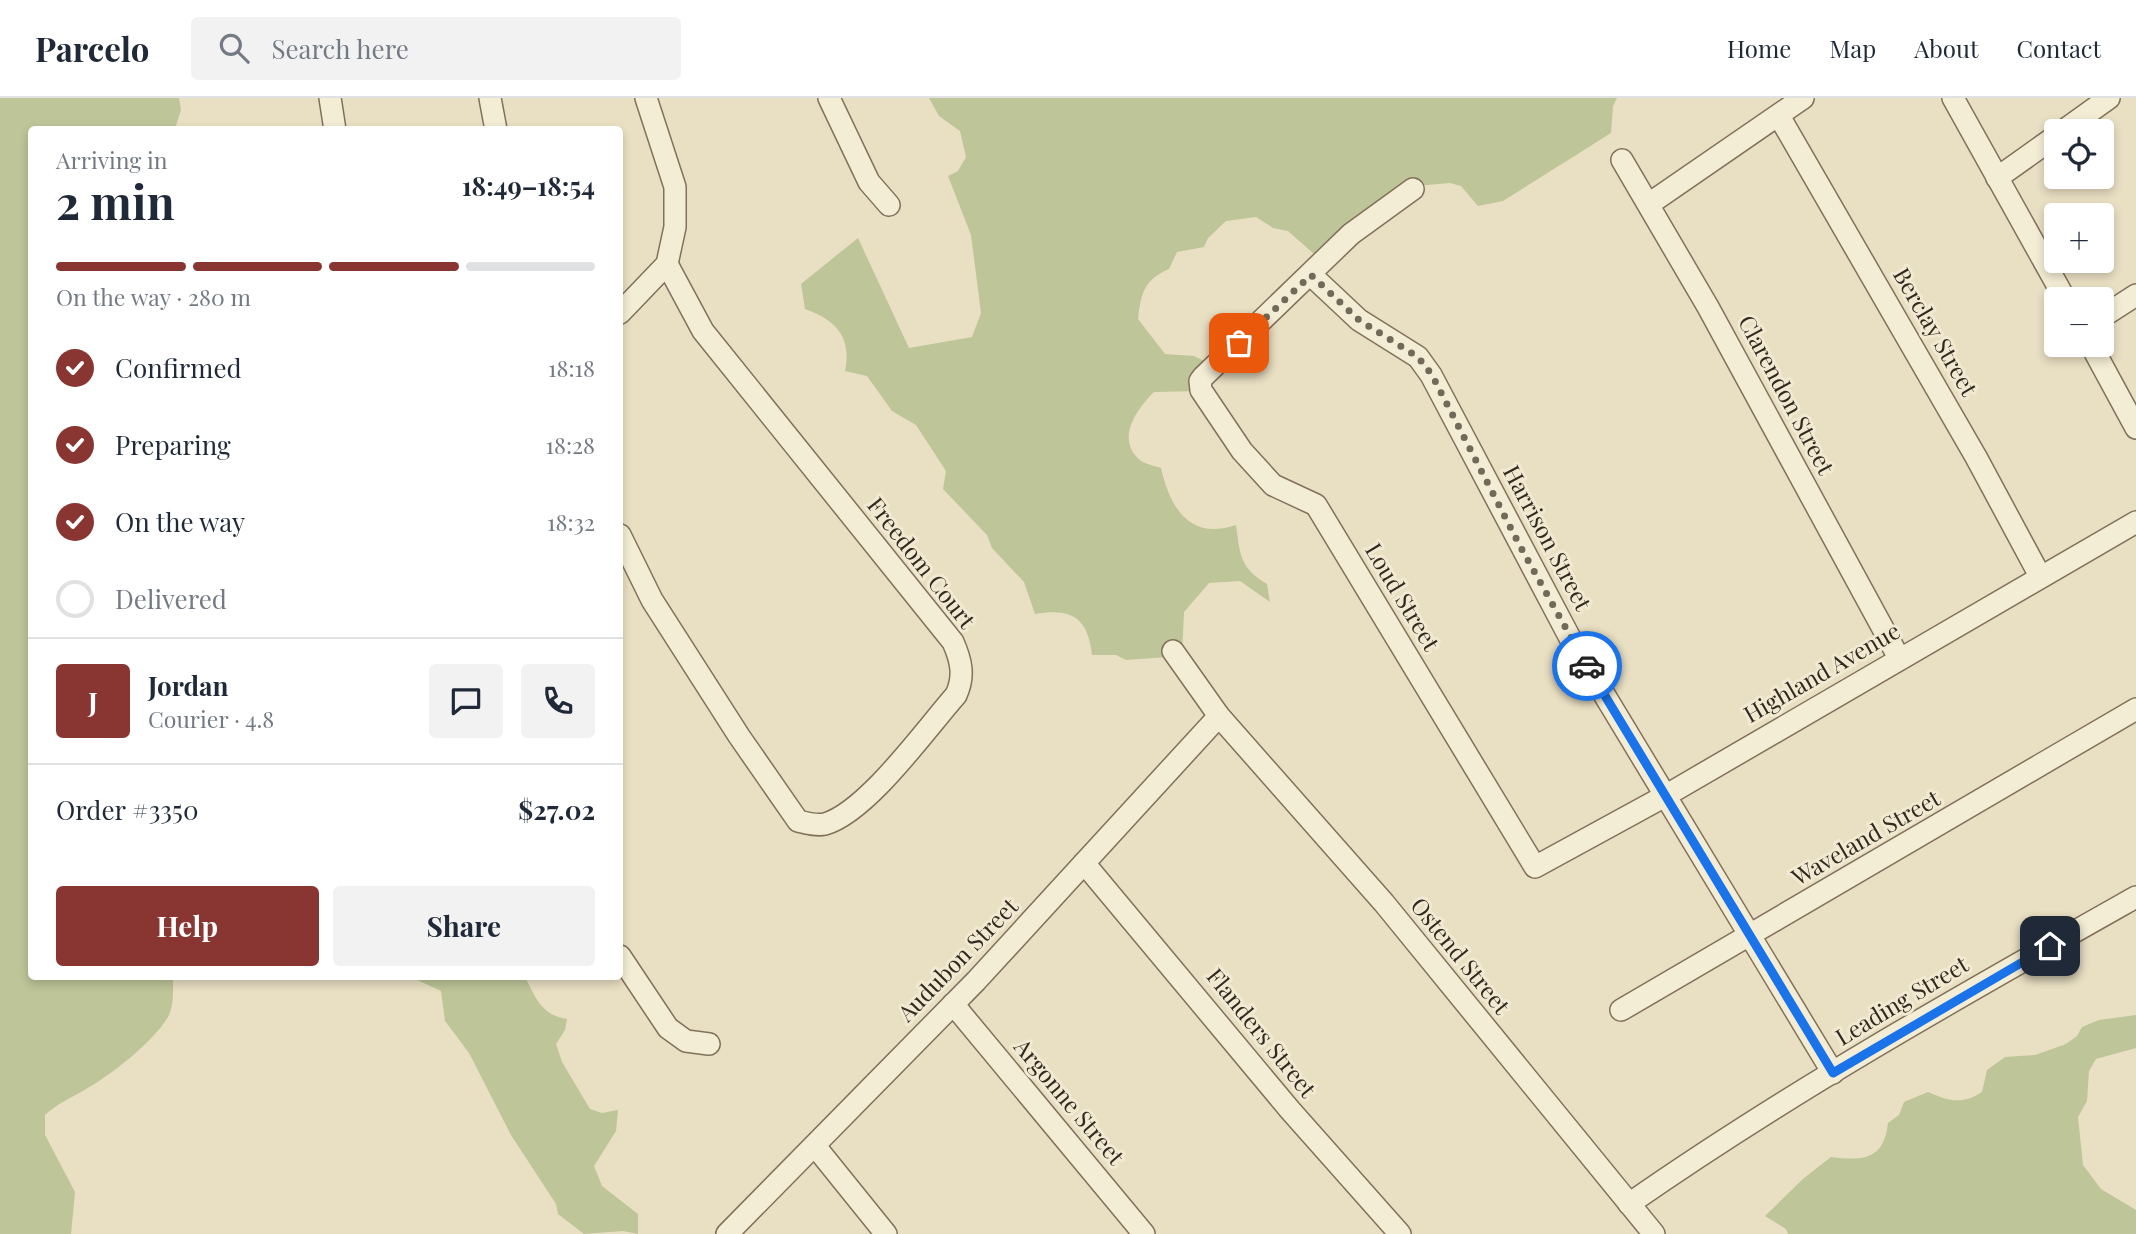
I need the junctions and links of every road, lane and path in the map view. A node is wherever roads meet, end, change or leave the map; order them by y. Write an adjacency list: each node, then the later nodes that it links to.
1 (330, 98): 10 (street)
2 (490, 98): 11 (street)
3 (829, 98): 17 (street)
4 (1803, 98): 8 (street)
5 (1953, 98): 14 (street)
6 (2109, 98): 9 (street)
7 (653, 100): 18 (street)
8 (1779, 116): 16 (street); 28 (street, Berclay Street)
9 (2080, 119)
10 (334, 126)
11 (495, 126)
12 (2044, 145): 14 (street)
13 (1622, 160): 16 (street, Clarendon Street)
14 (1997, 178): 20 (street)
15 (1413, 189): 19 (street)
16 (1648, 204): 30 (street, Clarendon Street)
17 (889, 205)
18 (667, 264): 23 (street); 27 (street, Freedom Court)
19 (1311, 275): 33 (street, Harrison Street); 35 (street, Loud Street)
20 (2058, 287)
21 (2136, 295): 22 (street)
22 (2114, 309)
23 (623, 310)
24 (2098, 357): 25 (street)
25 (2136, 428)
26 (2136, 522): 28 (street, Highland Avenue)
27 (623, 541)
28 (2040, 576): 30 (street, Highland Avenue)
29 (1173, 651): 32 (street, Ostend Street)
30 (1899, 658): 33 (street, Highland Avenue)
31 (2136, 709): 37 (street, Waveland Street)
32 (1219, 716): 34 (street, Audubon Street); 44 (street, Ostend Street)
33 (1665, 796): 35 (street, Highland Avenue); 37 (street, Harrison Street)
34 (1084, 863): 39 (street, Audubon Street); 48 (street, Flanders Street)
35 (1535, 867)
36 (2136, 897): 42 (street, Leading Street)
37 (1747, 934): 40 (street, Waveland Street); 42 (street, Harrison Street)
38 (623, 960): 41 (street)
39 (953, 1004): 43 (street, Audubon Street); 47 (street, Argonne Street)
40 (1621, 1010)
41 (709, 1044)
42 (1833, 1073): 44 (street, Leading Street)
43 (814, 1146): 45 (street, Audubon Street); 46 (street)
44 (1629, 1204): 49 (street, Ostend Street)
45 (727, 1234)
46 (886, 1234)
47 (1144, 1234)
48 (1400, 1234)
49 (1654, 1234)

